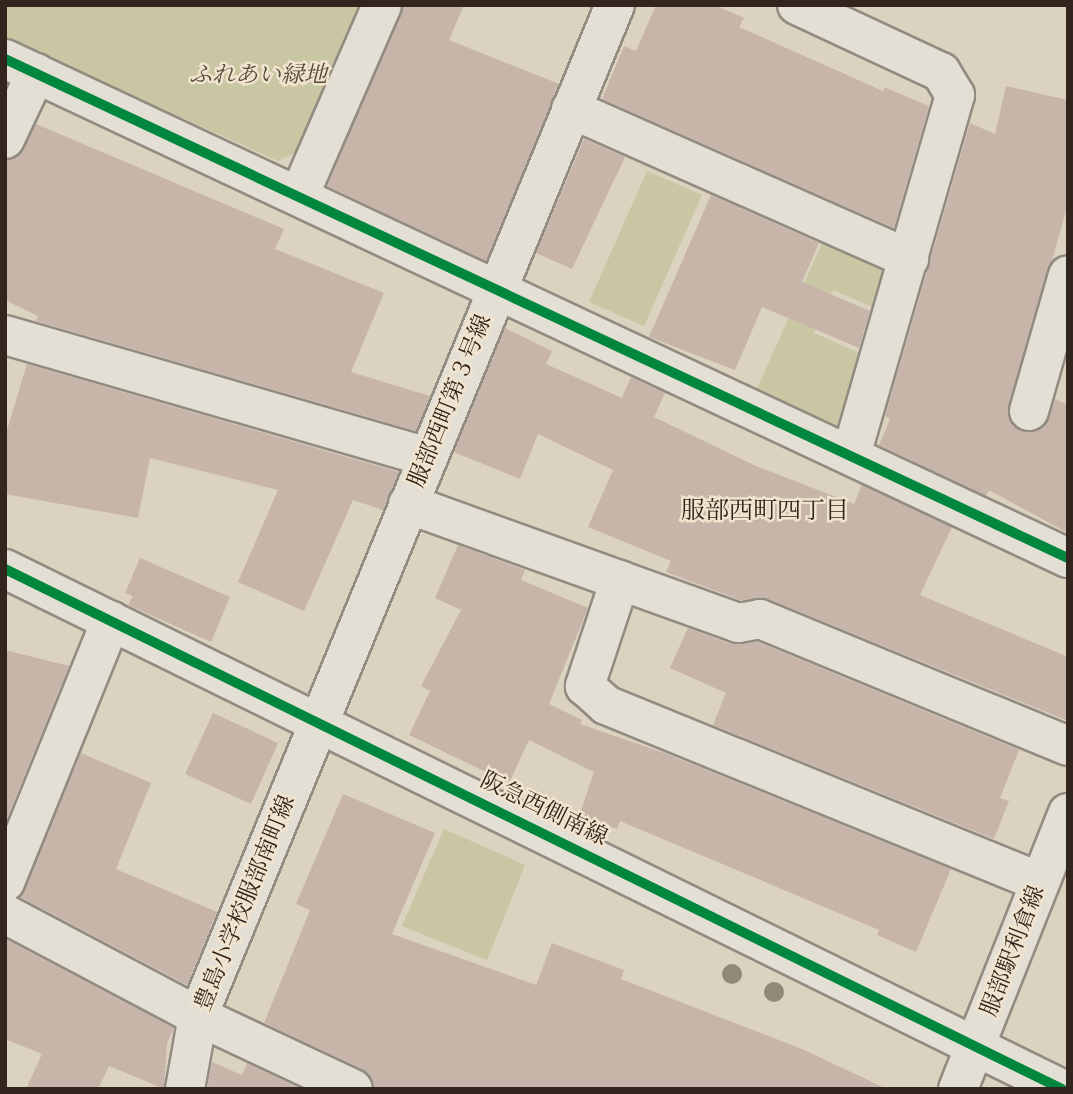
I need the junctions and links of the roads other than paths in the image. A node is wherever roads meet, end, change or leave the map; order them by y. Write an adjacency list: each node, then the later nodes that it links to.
1 (382, 5): 7 (street)
2 (615, 5): 5 (street, 服部西町第３号線)
3 (797, 5): 8 (street)
4 (21, 66): 6 (street); 7 (street)
5 (571, 109): 8 (street); 10 (street, 服部西町第３号線)
6 (5, 139)
7 (299, 196): 10 (street)
8 (909, 259): 13 (street)
9 (1068, 275): 12 (street)
10 (495, 288): 13 (street); 14 (street, 服部西町第３号線)
11 (5, 335): 14 (street)
12 (1029, 411)
13 (851, 455): 16 (street)
14 (427, 457): 15 (street, 服部西町第３号線)
15 (408, 504): 18 (street); 20 (street, 服部西町第３号線)
16 (1068, 558)
17 (5, 569): 19 (street, 阪急西側南線)
18 (620, 580): 21 (street); 24 (street)
19 (111, 621): 20 (street, 阪急西側南線); 23 (street)
20 (320, 722): 26 (street, 豊島小学校服部南町線); 27 (street, 阪急西側南線)
21 (1068, 746)
22 (1068, 813): 24 (street, 服部駅利倉線)
23 (5, 882)
24 (1040, 882): 27 (street, 服部駅利倉線)
25 (5, 914): 26 (street)
26 (198, 1016): 28 (street, 豊島小学校服部南町線); 29 (street)
27 (977, 1045): 30 (street, 服部駅利倉線); 31 (street, 阪急西側南線)
28 (184, 1089)
29 (353, 1089)
30 (958, 1089)
31 (1062, 1089)

